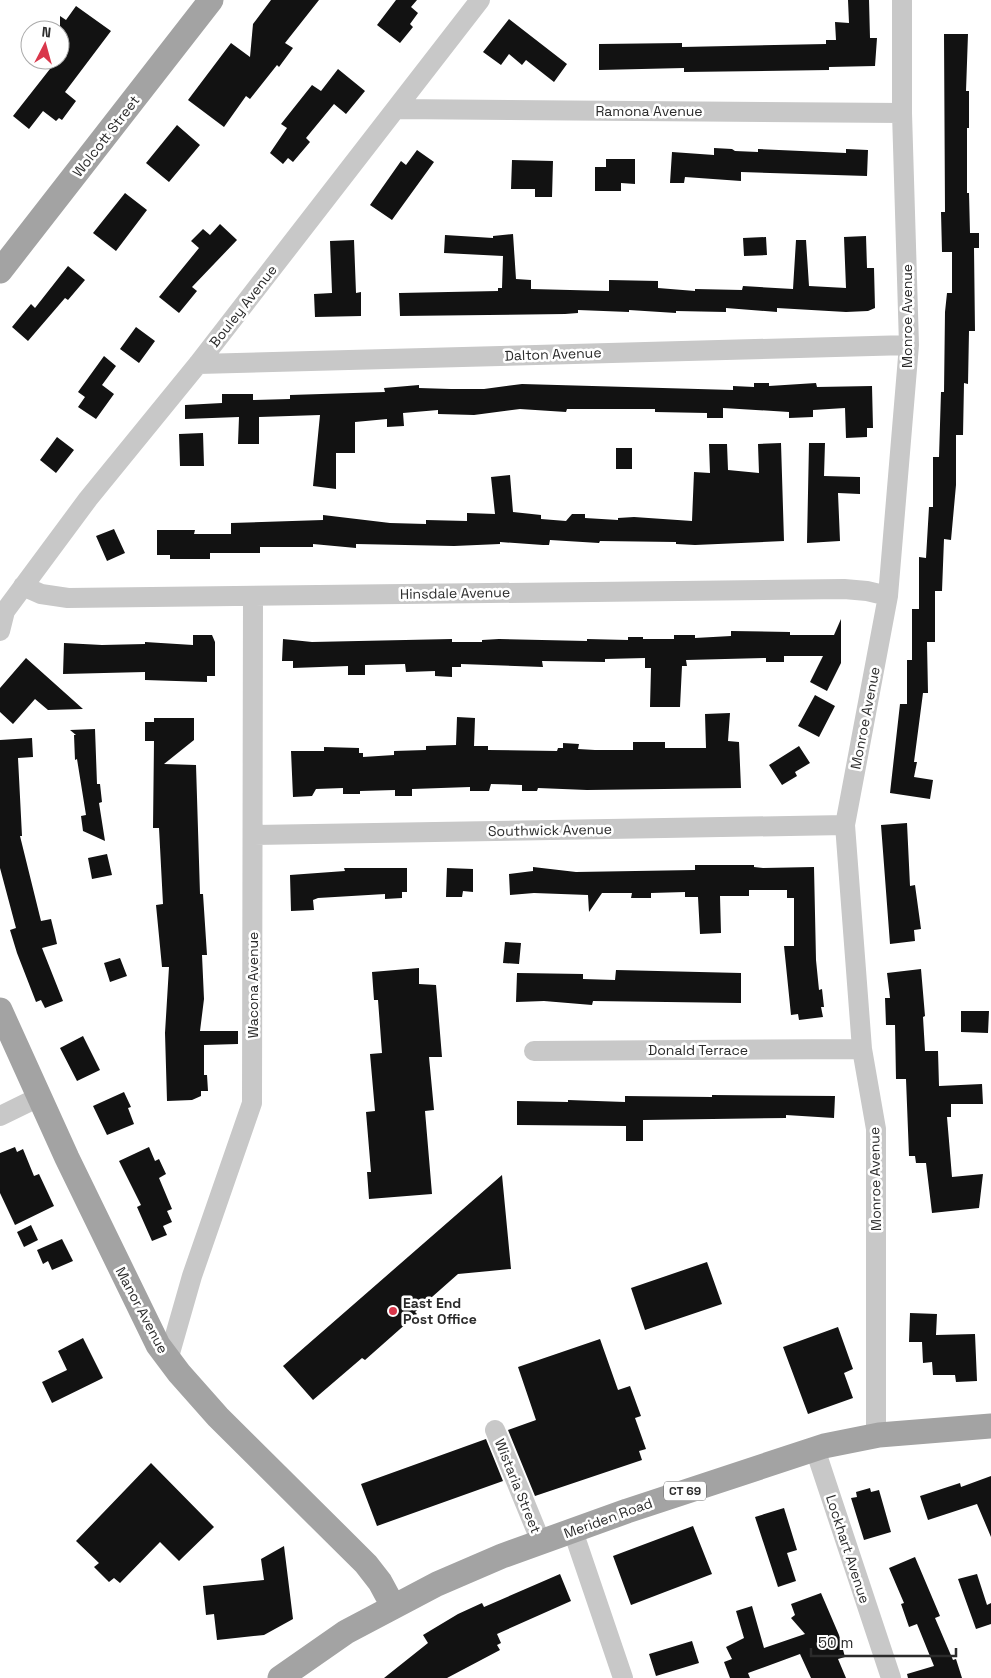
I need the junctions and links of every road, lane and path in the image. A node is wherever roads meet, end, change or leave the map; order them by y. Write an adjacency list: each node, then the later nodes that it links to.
1 (211, 0): 6 (main road, Wolcott Street)
2 (480, 0): 4 (street, Bouley Avenue)
3 (902, 0): 5 (street, Monroe Avenue)
4 (396, 109): 5 (street, Ramona Avenue); 8 (street, Bouley Avenue)
5 (902, 113): 7 (street, Monroe Avenue)
6 (0, 271)
7 (909, 345): 8 (street, Dalton Avenue); 11 (street, Monroe Avenue)
8 (198, 364): 9 (street, Bouley Avenue)
9 (23, 586): 10 (street, Hinsdale Avenue); 12 (street, Bouley Avenue)
10 (253, 596): 11 (street, Hinsdale Avenue); 15 (street, Wacona Avenue)
11 (888, 596): 14 (street, Monroe Avenue)
12 (3, 611): 13 (street, Bouley Avenue)
13 (0, 631)
14 (845, 825): 15 (street, Southwick Avenue); 17 (street, Monroe Avenue)
15 (254, 835): 21 (street, Wacona Avenue)
16 (0, 1010): 19 (main road, Manor Avenue)
17 (862, 1049): 18 (street, Donald Terrace); 24 (street, Monroe Avenue)
18 (534, 1051)
19 (39, 1097): 20 (street); 21 (main road, Manor Avenue)
20 (0, 1116)
21 (168, 1360): 28 (main road, Manor Avenue)
22 (991, 1426): 24 (main road, Meriden Road / CT 69)
23 (496, 1430): 27 (street, Wistaria Street)
24 (876, 1436): 25 (main road, Meriden Road / CT 69)
25 (815, 1449): 26 (main road, Meriden Road / CT 69); 31 (street, Lockhart Avenue)
26 (573, 1531): 27 (main road, Meriden Road / CT 69); 30 (street)
27 (541, 1542): 28 (main road, Meriden Road / CT 69)
28 (393, 1606): 29 (main road, Meriden Road / CT 69)
29 (280, 1678)
30 (623, 1678)
31 (891, 1678)

